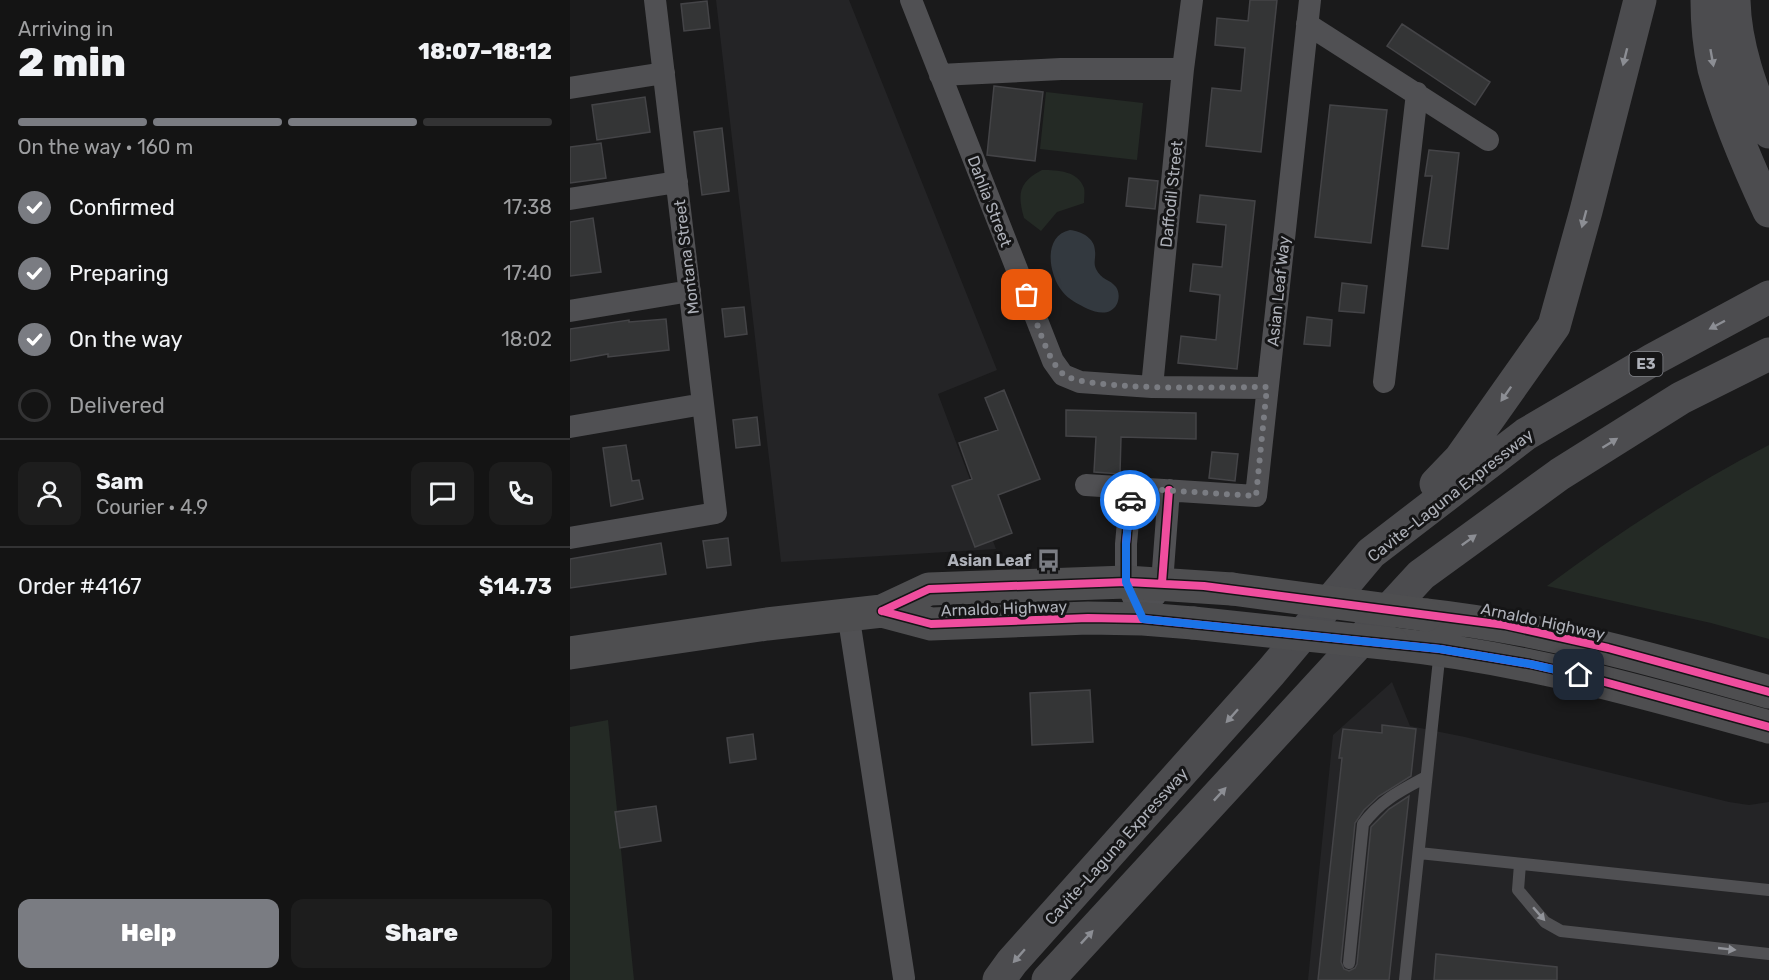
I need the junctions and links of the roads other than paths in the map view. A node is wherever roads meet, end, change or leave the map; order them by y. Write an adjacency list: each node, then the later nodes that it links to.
1 (655, 0): 10 (street, Montana Street)
2 (911, 0): 11 (street, Dahlia Street)
3 (1192, 0): 9 (street, Daffodil Street)
4 (1310, 0): 8 (street, Asian Leaf Way)
5 (1640, 0): 32 (highway, one-way to 32)
6 (1707, 0): 18 (highway, one-way to 18)
7 (1734, 0): 14 (highway)
8 (1307, 24): 13 (street); 25 (street, Asian Leaf Way)
9 (1183, 69): 11 (street); 24 (street, Daffodil Street)
10 (664, 73): 12 (street); 16 (street, Montana Street)
11 (940, 75): 24 (street, Dahlia Street)
12 (570, 88)
13 (1417, 93): 15 (street); 23 (street)
14 (1769, 132)
15 (1488, 140)
16 (677, 182): 17 (street); 19 (street, Montana Street)
17 (570, 199)
18 (1768, 210)
19 (690, 291): 21 (street); 26 (street, Montana Street)
20 (1769, 297): 32 (highway, Cavite–Laguna Expressway / E3, one-way to 32)
21 (570, 311)
22 (1769, 354): 50 (highway, one-way to 22)
23 (1384, 382)
24 (1152, 387): 25 (street, Dahlia Street)
25 (1267, 387): 30 (street, Asian Leaf Way)
26 (703, 404): 27 (street); 31 (street, Montana Street)
27 (570, 427)
28 (1086, 485): 29 (street, Asian Leaf Way)
29 (1131, 488): 30 (street, Asian Leaf Way); 33 (street)
30 (1169, 490): 34 (street)
31 (570, 538)
32 (1371, 553): 49 (highway, Cavite–Laguna Expressway, one-way to 49)
33 (1126, 582): 34 (main road, Arnaldo Highway); 35 (main road, Arnaldo Highway); 37 (street)
34 (1162, 583): 37 (street); 40 (main road, Arnaldo Highway, bridge)
35 (882, 611): 36 (main road, Arnaldo Highway); 37 (main road, Arnaldo Highway)
36 (848, 613): 39 (main road, Arnaldo Highway); 48 (street)
37 (1143, 619): 38 (main road, Arnaldo Highway, bridge)
38 (1440, 649): 41 (main road, Arnaldo Highway); 42 (lane)
39 (570, 653)
40 (1769, 692)
41 (1769, 727)
42 (1426, 777): 43 (lane); 47 (lane)
43 (1419, 853): 44 (lane); 51 (lane)
44 (1520, 864): 45 (lane); 46 (lane, one-way to 46)
45 (1769, 890)
46 (1769, 954)
47 (1349, 963)
48 (904, 978)
49 (999, 980)
50 (1048, 980)
51 (1405, 980)

